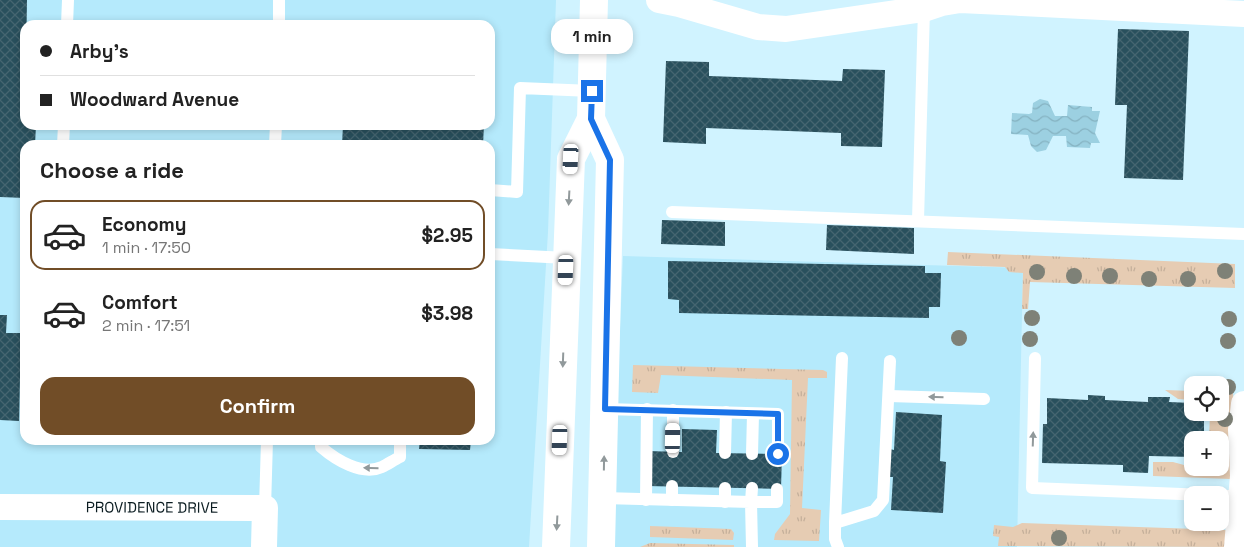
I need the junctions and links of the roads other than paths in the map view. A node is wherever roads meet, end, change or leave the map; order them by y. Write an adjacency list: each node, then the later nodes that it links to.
1 (68, 0): 8 (lane)
2 (279, 0): 9 (lane)
3 (594, 0): 10 (main road)
4 (659, 0): 6 (street)
5 (998, 1): 6 (street); 7 (street)
6 (924, 9): 14 (lane)
7 (1244, 14)
8 (68, 20)
9 (279, 20)
10 (592, 91): 11 (main road); 12 (lane)
11 (591, 119): 17 (main road, one-way to 17); 24 (main road)
12 (495, 190)
13 (672, 212): 14 (lane)
14 (918, 220): 15 (lane)
15 (1244, 234)
16 (495, 254): 17 (lane)
17 (566, 258): 51 (main road, one-way to 51)
18 (842, 358): 49 (lane)
19 (1035, 358): 40 (lane, one-way to 19)
20 (890, 361): 21 (lane)
21 (889, 396): 22 (lane, one-way to 21); 49 (lane)
22 (984, 399)
23 (1244, 404): 41 (street)
24 (605, 409): 25 (lane); 42 (main road, one-way to 24)
25 (647, 409): 26 (lane); 43 (lane)
26 (673, 410): 27 (lane); 32 (lane)
27 (726, 412): 28 (lane); 33 (lane)
28 (753, 414): 34 (lane); 35 (lane)
29 (266, 445): 48 (lane)
30 (321, 445): 31 (lane, one-way to 30)
31 (400, 445)
32 (673, 452)
33 (725, 453)
34 (752, 454)
35 (778, 454)
36 (672, 486): 44 (lane)
37 (725, 488): 45 (lane)
38 (752, 488): 46 (lane)
39 (777, 489): 46 (lane)
40 (1184, 494)
41 (1235, 496): 55 (street)
42 (603, 498): 43 (lane); 52 (main road)
43 (646, 500): 44 (lane)
44 (672, 500): 45 (lane)
45 (724, 502): 46 (lane)
46 (751, 502): 53 (lane)
47 (0, 507): 48 (street, PROVIDENCE DRIVE)
48 (265, 508): 50 (street)
49 (835, 523): 54 (lane)
50 (264, 547)
51 (556, 547)
52 (601, 547)
53 (752, 547)
54 (838, 547)
55 (1237, 547)

